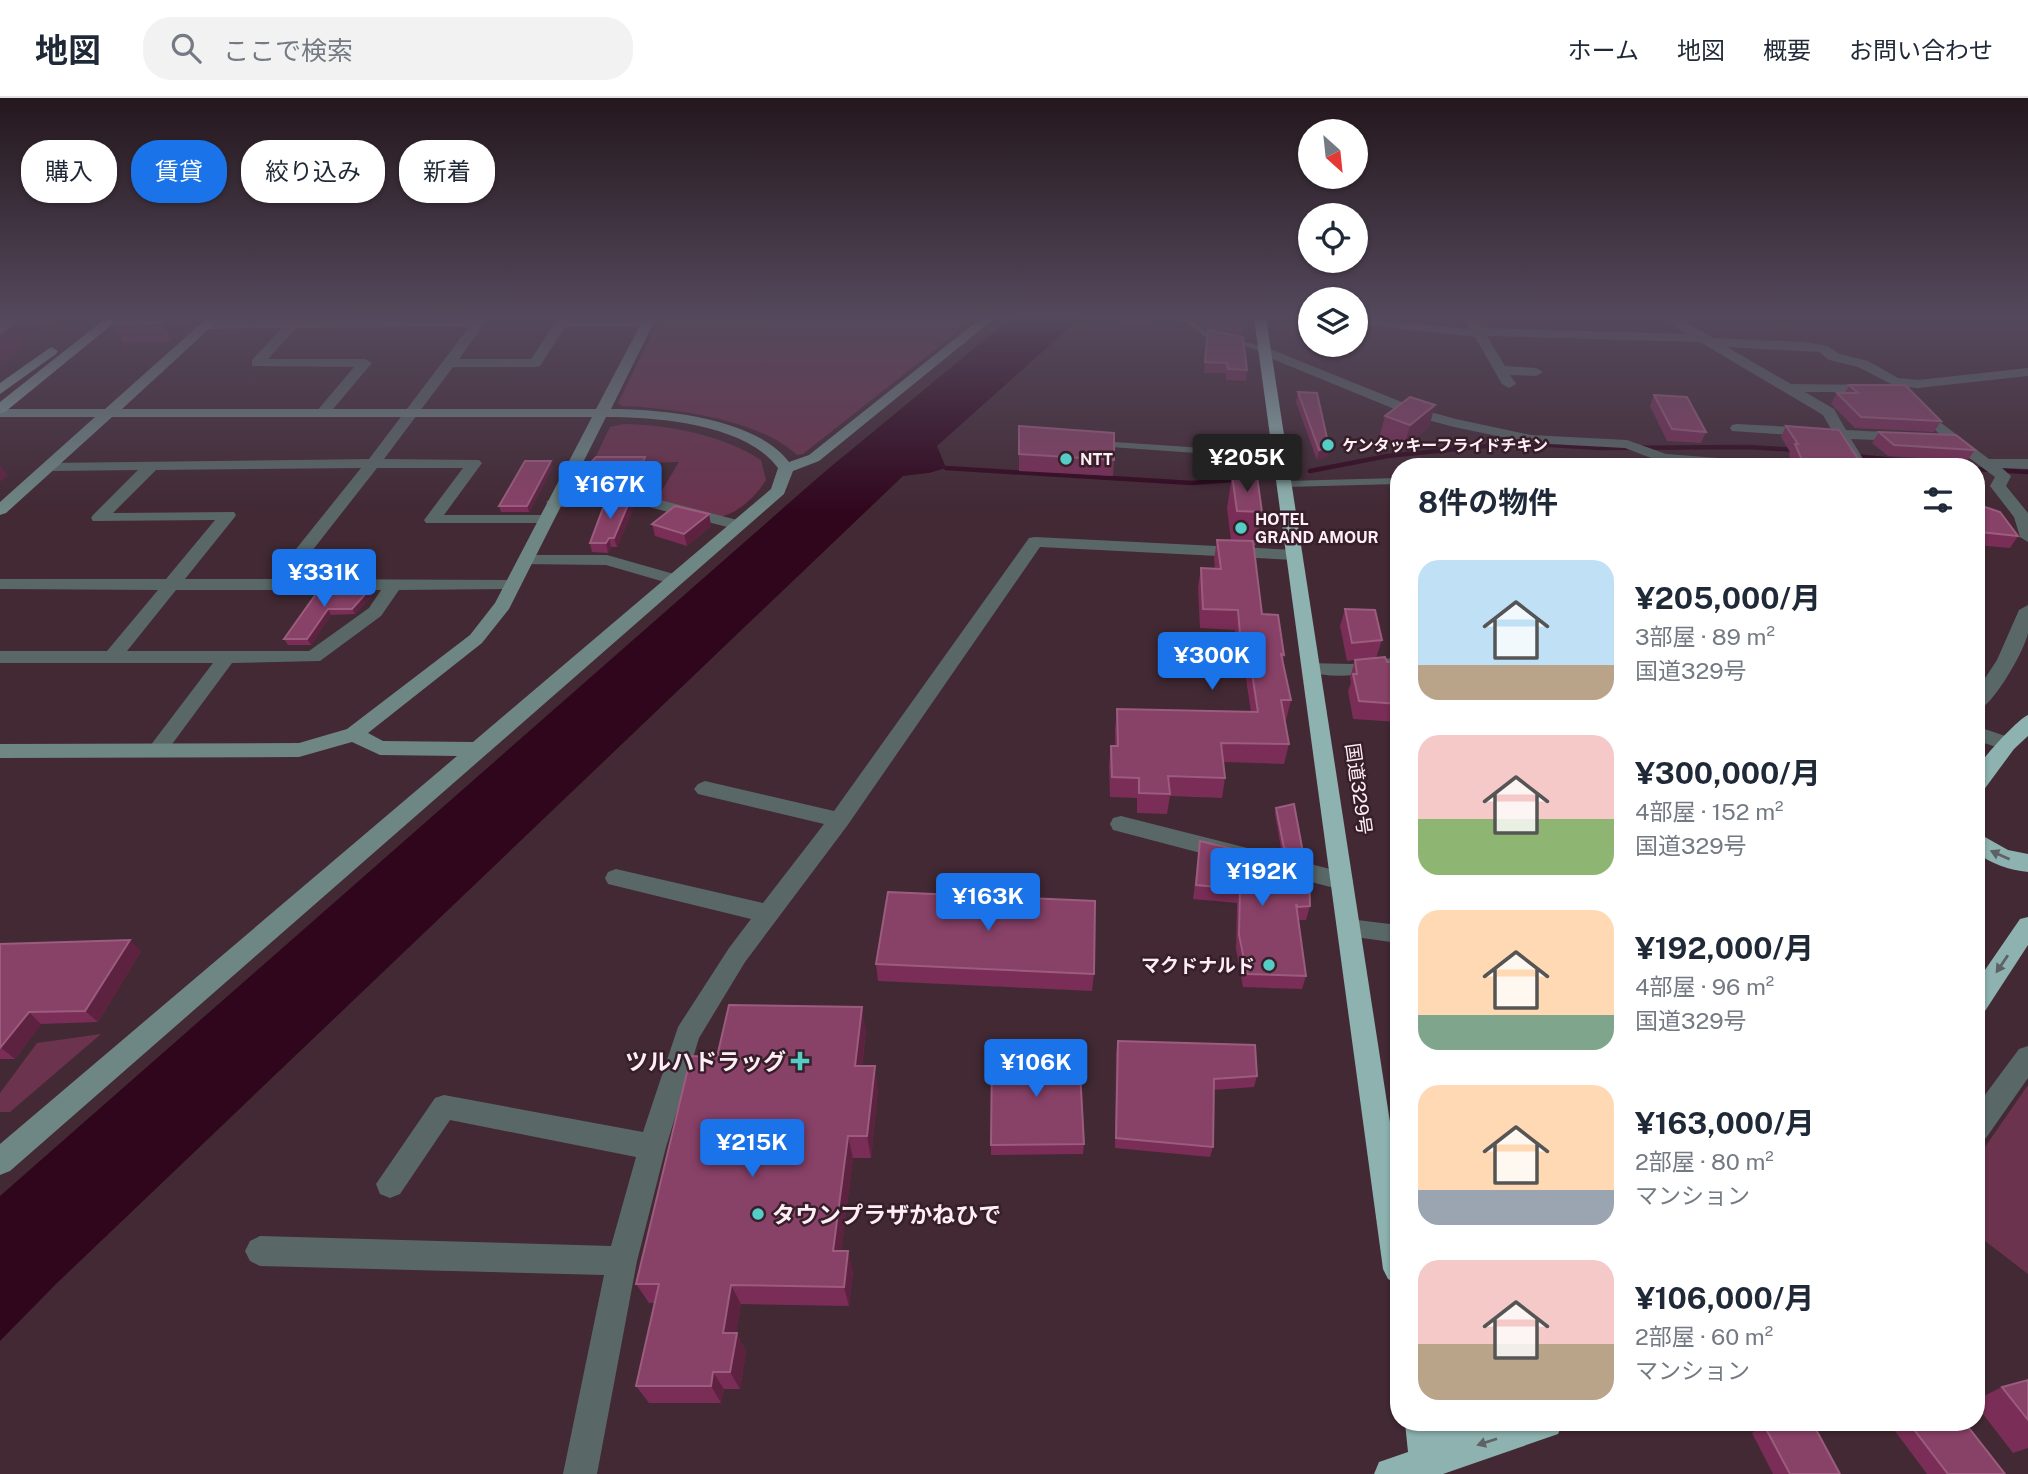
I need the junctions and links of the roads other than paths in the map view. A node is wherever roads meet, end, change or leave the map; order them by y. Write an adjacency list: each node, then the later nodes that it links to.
1 (35, 382): 14 (main road)
2 (143, 382): 18 (street)
3 (349, 382): 15 (street)
4 (436, 382): 16 (street)
5 (618, 382): 17 (street)
6 (909, 382): 31 (street)
7 (1270, 382): 22 (highway, 国道329号)
8 (1341, 382): 23 (street)
9 (1778, 382): 12 (street)
10 (1897, 382): 11 (street)
11 (1940, 382)
12 (1788, 388): 13 (street); 20 (street)
13 (1875, 388)
14 (0, 411): 18 (street)
15 (323, 412): 16 (street); 18 (street)
16 (414, 412): 17 (street); 26 (street)
17 (603, 412): 31 (street); 34 (street)
18 (109, 413): 29 (street)
19 (1737, 428): 20 (street)
20 (1842, 435): 24 (street); 25 (street)
21 (1088, 443): 22 (lane)
22 (1281, 456): 33 (highway, 国道329号)
23 (1656, 458)
24 (1855, 458)
25 (1979, 458)
26 (374, 463): 30 (street); 37 (street); 44 (street)
27 (1986, 463): 28 (street); 39 (street)
28 (2028, 464)
29 (50, 466): 30 (street); 35 (street)
30 (151, 466): 43 (street)
31 (786, 468): 38 (street)
32 (1390, 481): 33 (lane)
33 (1285, 484): 40 (highway, 国道329号)
34 (554, 502): 37 (street); 38 (street)
35 (0, 510)
36 (2003, 519): 39 (street)
37 (545, 520): 41 (street)
38 (739, 525): 42 (street)
39 (2026, 531)
40 (1295, 555): 53 (highway, 国道329号); 63 (street)
41 (525, 560): 42 (street); 47 (street)
42 (675, 580): 58 (street)
43 (175, 583): 44 (street); 46 (street); 50 (street)
44 (278, 583): 45 (street)
45 (395, 583): 47 (street); 51 (street)
46 (0, 584)
47 (512, 585): 56 (street)
48 (2028, 610): 54 (street)
49 (0, 657): 50 (street)
50 (112, 657): 51 (street)
51 (227, 657): 59 (street)
52 (1390, 664): 53 (street)
53 (1311, 667): 68 (highway, 国道329号)
54 (1985, 694)
55 (1985, 733): 57 (street)
56 (354, 734): 58 (street); 59 (street)
57 (2020, 734): 61 (highway)
58 (479, 749): 77 (street)
59 (157, 750): 60 (street)
60 (0, 751)
61 (1985, 775)
62 (705, 789): 63 (street)
63 (839, 820): 69 (street)
64 (1121, 824): 68 (street)
65 (1985, 847): 66 (highway, one-way to 65)
66 (2028, 863)
67 (616, 878): 69 (street)
68 (1342, 881): 71 (highway, 国道329号)
69 (768, 914): 76 (street)
70 (2028, 926): 73 (highway, one-way to 73)
71 (1349, 928): 72 (street); 79 (highway, 国道329号)
72 (1390, 933)
73 (1985, 990)
74 (2028, 1057): 75 (street)
75 (1985, 1117)
76 (652, 1147): 78 (street); 81 (street)
77 (0, 1162)
78 (390, 1184)
79 (1390, 1213)
80 (260, 1251): 81 (street)
81 (622, 1261): 86 (street)
82 (1422, 1431): 85 (highway)
83 (1460, 1431): 85 (highway)
84 (1526, 1431): 85 (highway, one-way to 85)
85 (1427, 1468): 87 (highway)
86 (580, 1474)
87 (1391, 1474)

